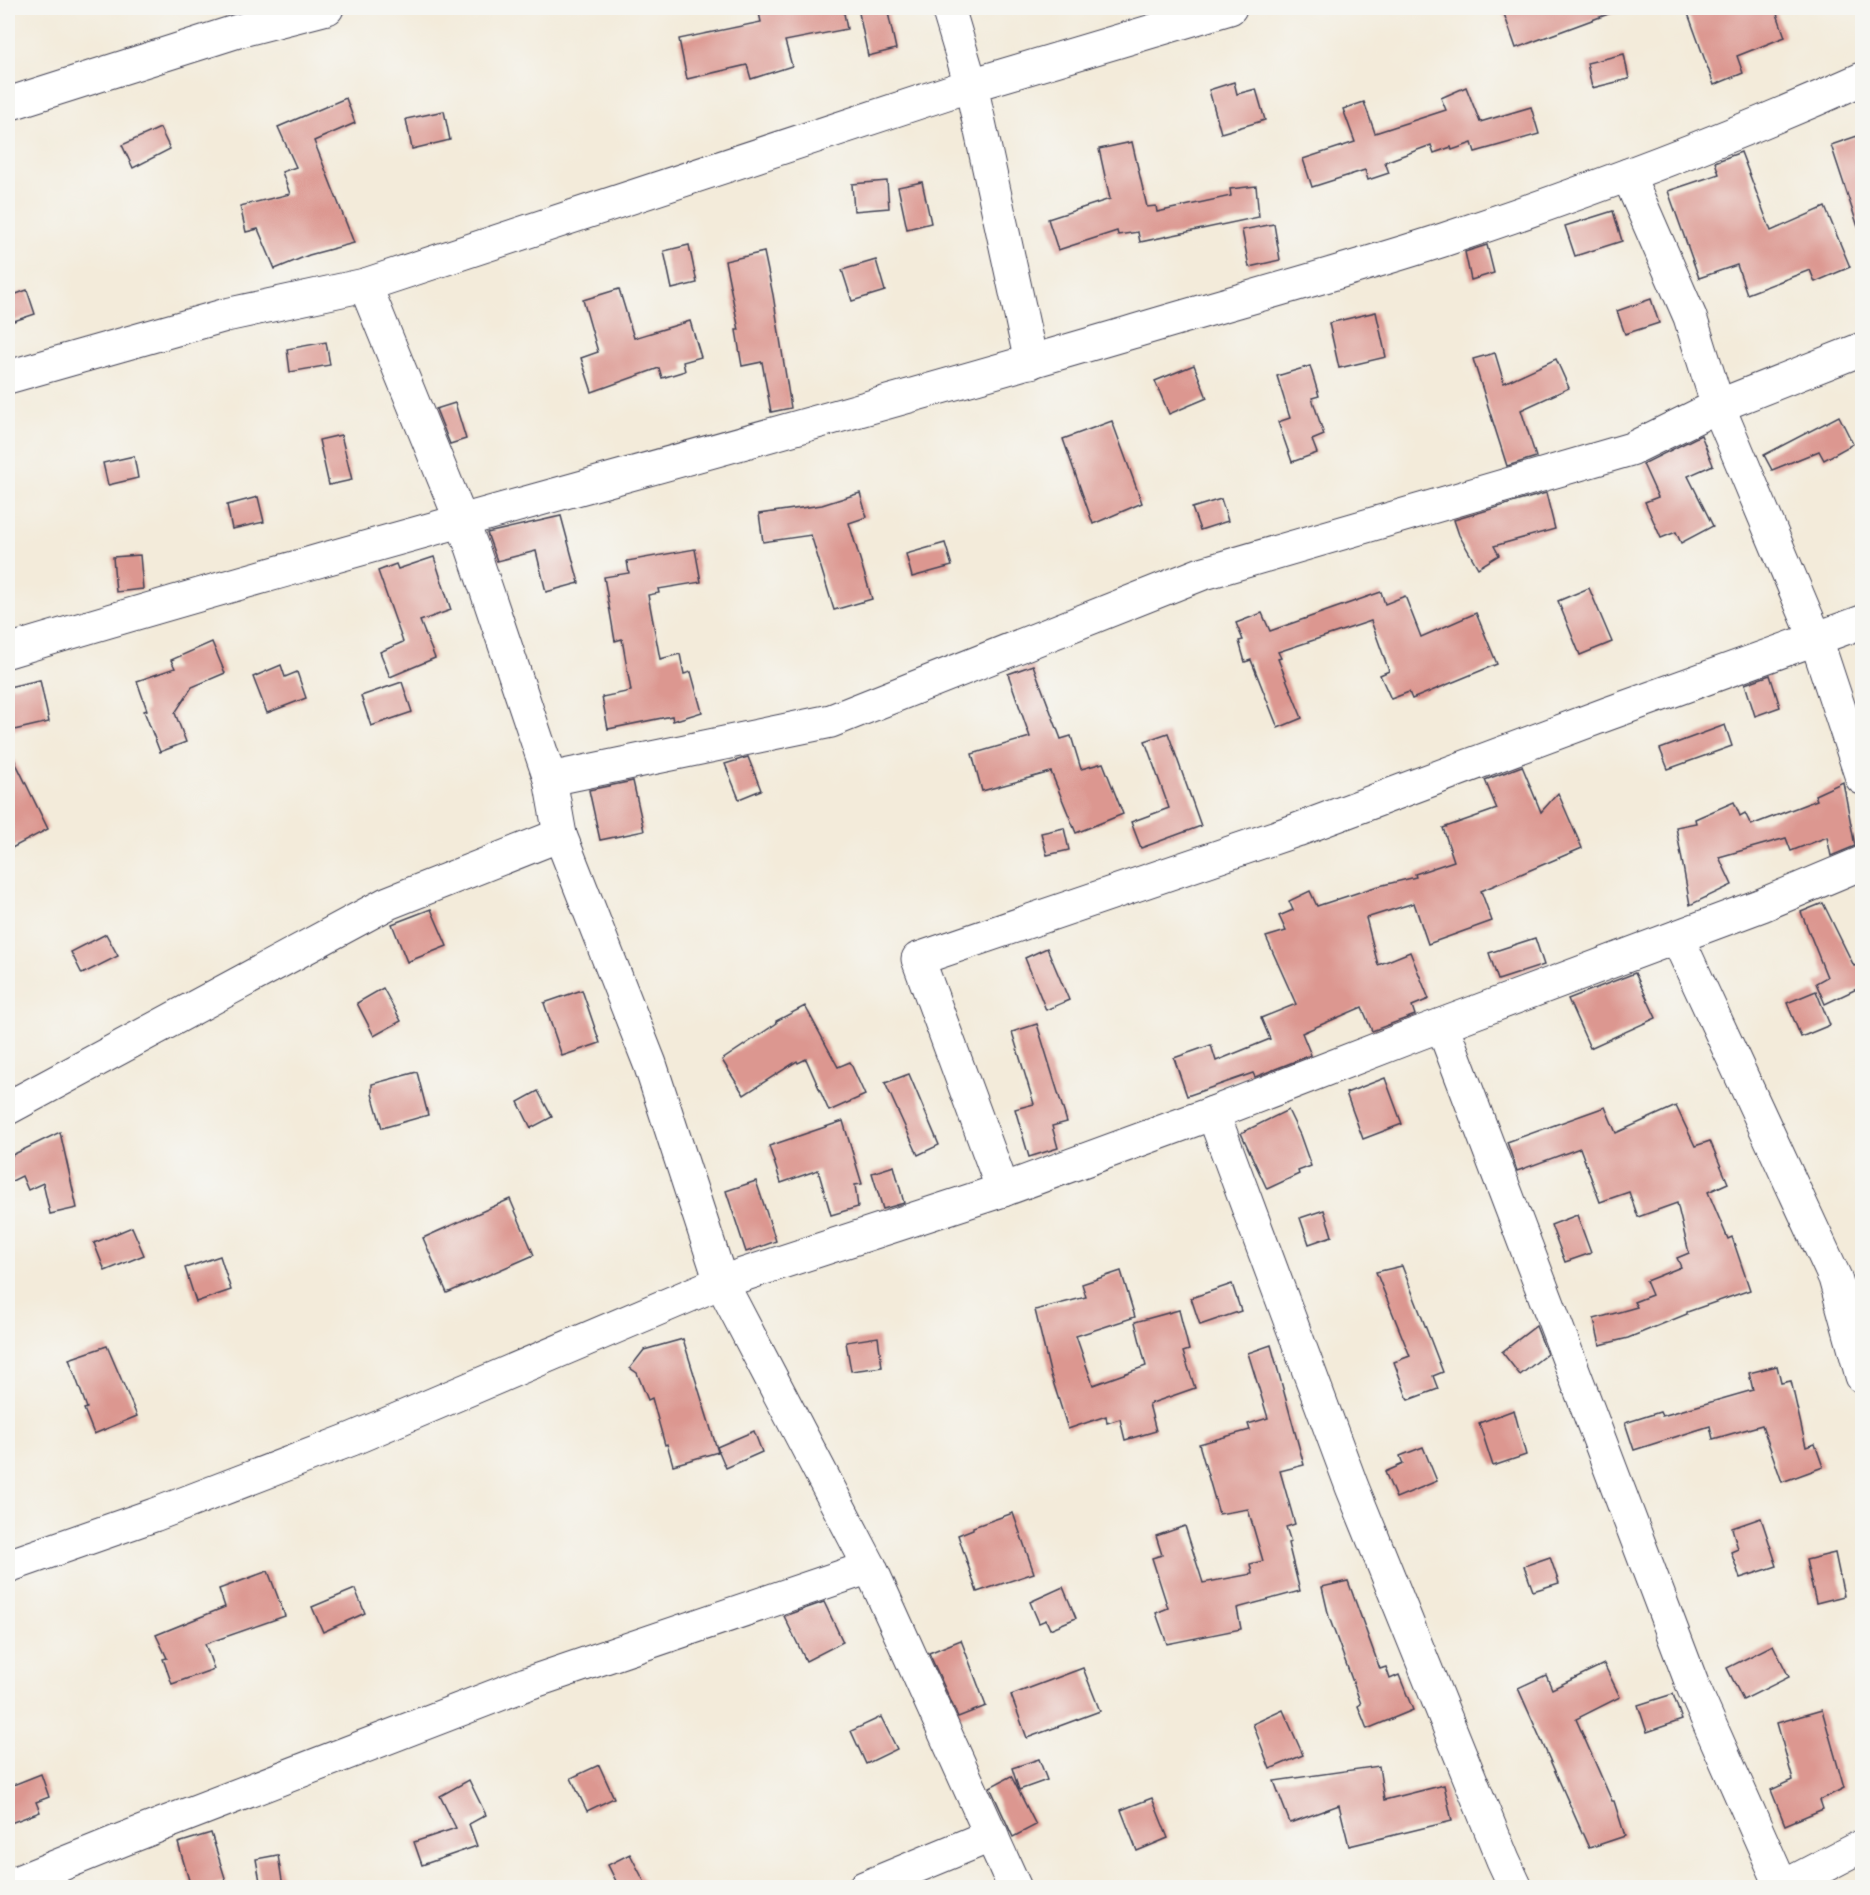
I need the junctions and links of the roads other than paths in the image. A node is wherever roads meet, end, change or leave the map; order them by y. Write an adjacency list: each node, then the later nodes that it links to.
1 (327, 8): 6 (street)
2 (948, 8): 5 (street)
3 (1230, 8): 5 (street)
4 (1863, 80): 7 (street)
5 (971, 85): 8 (street); 10 (street)
6 (8, 104)
7 (1628, 175): 10 (street); 12 (street)
8 (365, 285): 11 (street); 13 (street)
9 (1863, 349): 12 (street)
10 (1031, 362): 13 (street)
11 (8, 377)
12 (1718, 406): 15 (street); 18 (street)
13 (462, 521): 16 (street); 18 (street)
14 (1863, 622): 15 (street)
15 (1816, 639): 17 (street); 25 (street)
16 (8, 651)
17 (1863, 778)
18 (550, 780): 19 (street)
19 (560, 835): 23 (street); 26 (street)
20 (1863, 863): 21 (street)
21 (1677, 937): 22 (street); 27 (street)
22 (1442, 1025): 24 (street); 36 (street)
23 (8, 1108)
24 (1213, 1113): 25 (street); 35 (street)
25 (1004, 1190): 26 (street)
26 (721, 1282): 28 (street); 29 (street)
27 (1863, 1376)
28 (8, 1566)
29 (870, 1567): 30 (street); 32 (street)
30 (992, 1835): 33 (street); 34 (street)
31 (1863, 1846): 36 (street)
32 (8, 1886)
33 (864, 1887)
34 (1015, 1887)
35 (1516, 1887)
36 (1782, 1887)

